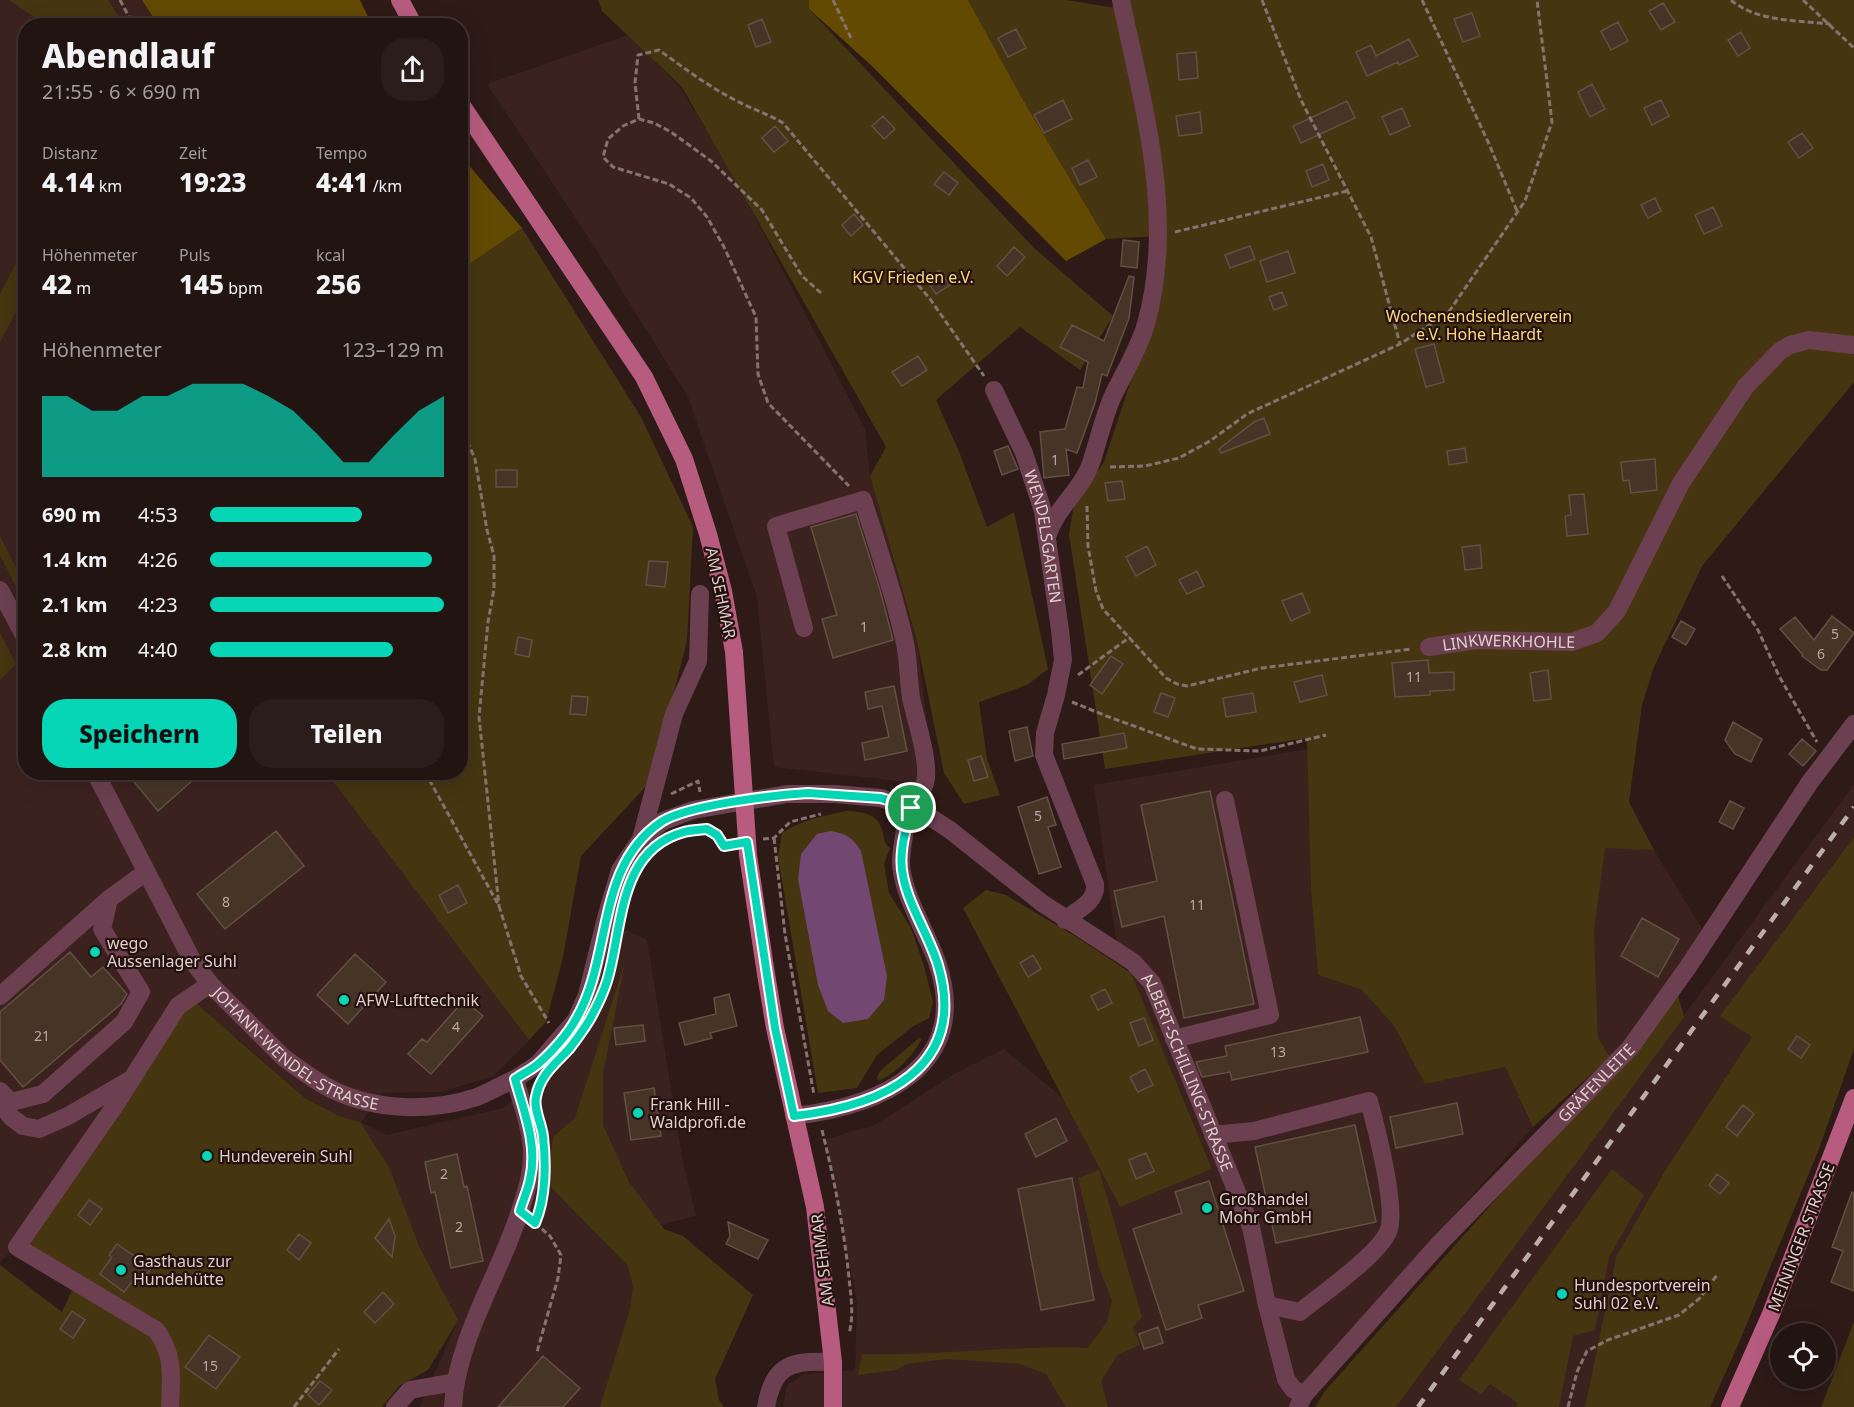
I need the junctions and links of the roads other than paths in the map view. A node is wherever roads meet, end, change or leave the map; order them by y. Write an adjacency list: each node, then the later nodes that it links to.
1 (400, 0): 3 (main road)
2 (1121, 0): 7 (street)
3 (410, 18)
4 (468, 115): 16 (main road, AM SEHMAR)
5 (1854, 345): 12 (street, LINKWERKHOHLE)
6 (994, 390): 7 (street, WENDELSGARTEN)
7 (1047, 538): 21 (street, WENDELSGARTEN)
8 (0, 590): 10 (street)
9 (700, 594): 18 (street)
10 (18, 624)
11 (804, 628): 17 (street)
12 (1429, 647)
13 (1854, 724): 35 (street, GRÄFENLEITE)
14 (99, 780): 19 (street, JOHANN-WENDEL-STRASSE)
15 (1225, 800): 24 (street)
16 (744, 801): 17 (street, ALBERT-SCHILLING-STRASSE); 18 (street, JOHANN-WENDEL-STRASSE); 30 (main road, AM SEHMAR)
17 (911, 808): 21 (street, ALBERT-SCHILLING-STRASSE); 30 (street)
18 (640, 839): 26 (street, JOHANN-WENDEL-STRASSE)
19 (146, 872): 20 (street); 22 (street, JOHANN-WENDEL-STRASSE)
20 (109, 899): 23 (street); 27 (street)
21 (1065, 920): 24 (street, ALBERT-SCHILLING-STRASSE)
22 (210, 984): 25 (street); 26 (street, JOHANN-WENDEL-STRASSE)
23 (0, 996)
24 (1174, 1039): 31 (street, ALBERT-SCHILLING-STRASSE)
25 (132, 1078): 29 (street); 36 (street)
26 (515, 1079): 34 (street)
27 (0, 1091)
28 (1854, 1098): 41 (main road, MEININGER STRASSE)
29 (0, 1103)
30 (794, 1116): 33 (main road, AM SEHMAR)
31 (1213, 1135): 32 (street, ALBERT-SCHILLING-STRASSE); 32 (street)
32 (1267, 1305): 35 (street, ALBERT-SCHILLING-STRASSE)
33 (833, 1362): 39 (street); 40 (main road, AM SEHMAR)
34 (455, 1382): 37 (street); 38 (street)
35 (1301, 1401)
36 (170, 1407)
37 (394, 1407)
38 (453, 1407)
39 (766, 1407)
40 (833, 1407)
41 (1730, 1407)

